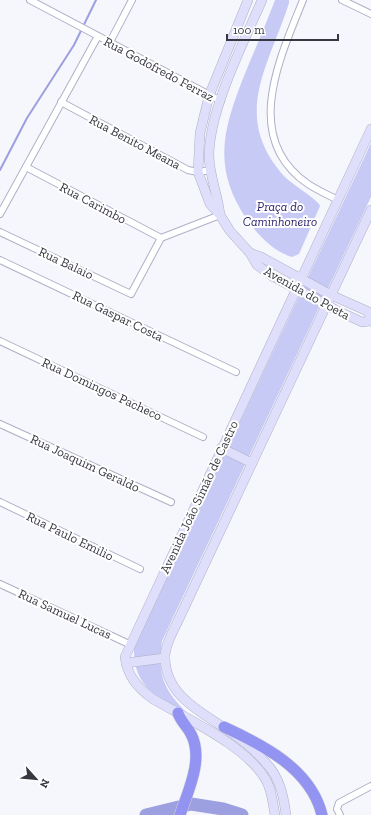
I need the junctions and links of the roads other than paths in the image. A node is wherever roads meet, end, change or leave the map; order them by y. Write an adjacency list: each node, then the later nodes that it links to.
1 (30, 0): 8 (street, Rua Godofredo Ferraz)
2 (132, 0): 9 (street)
3 (248, 0): 10 (main road, Avenida do Poeta)
4 (262, 0): 12 (main road, Avenida do Poeta)
5 (303, 0): 17 (street)
6 (342, 0): 7 (street)
7 (371, 14)
8 (96, 35): 9 (street, Rua Godofredo Ferraz); 11 (street)
9 (110, 42): 10 (street, Rua Godofredo Ferraz)
10 (209, 96): 12 (street, Rua Godofredo Ferraz); 16 (main road, Avenida do Poeta)
11 (61, 102): 14 (street); 16 (street, Rua Benito Meana)
12 (221, 102): 15 (main road, Avenida do Poeta)
13 (371, 129): 17 (main road, Avenida João Simão de Castro)
14 (26, 167): 19 (street); 22 (street, Rua Carimbo)
15 (211, 170): 16 (street, Rua Benito Meana); 20 (main road, Avenida do Poeta)
16 (198, 172): 20 (main road, Avenida do Poeta)
17 (338, 200): 25 (main road, Avenida João Simão de Castro)
18 (371, 212): 27 (main road)
19 (0, 214)
20 (220, 215): 22 (street); 23 (main road, Avenida do Poeta)
21 (0, 232): 22 (street, Rua Balaio)
22 (161, 238)
23 (250, 253): 25 (main road, Avenida do Poeta); 26 (main road, Avenida do Poeta)
24 (0, 260): 32 (street, Rua Gaspar Costa)
25 (301, 279): 26 (main road, Avenida João Simão de Castro); 27 (main road, Avenida do Poeta)
26 (296, 289): 28 (main road, Avenida do Poeta); 35 (main road, Avenida João Simão de Castro)
27 (331, 295): 28 (main road); 29 (main road, Avenida do Poeta)
28 (326, 305): 30 (main road, Avenida do Poeta); 36 (main road)
29 (371, 317)
30 (371, 321)
31 (0, 341): 34 (street, Rua Domingos Pacheco)
32 (236, 372)
33 (0, 424): 38 (street, Rua Joaquim Geraldo)
34 (203, 436)
35 (221, 448): 36 (main road); 41 (main road, Avenida João Simão de Castro)
36 (252, 463): 42 (main road)
37 (0, 502): 39 (street, Rua Paulo Emilio)
38 (171, 502)
39 (140, 569)
40 (0, 584): 41 (street, Rua Samuel Lucas)
41 (129, 644): 43 (main road, Avenida João Simão de Castro)
42 (165, 658): 43 (main road); 45 (main road)
43 (126, 663): 44 (main road)
44 (178, 713): 47 (highway); 48 (main road)
45 (224, 727): 49 (main road); 50 (highway)
46 (371, 786): 51 (street)
47 (180, 815)
48 (275, 815)
49 (286, 815)
50 (322, 815)
51 (340, 815)

